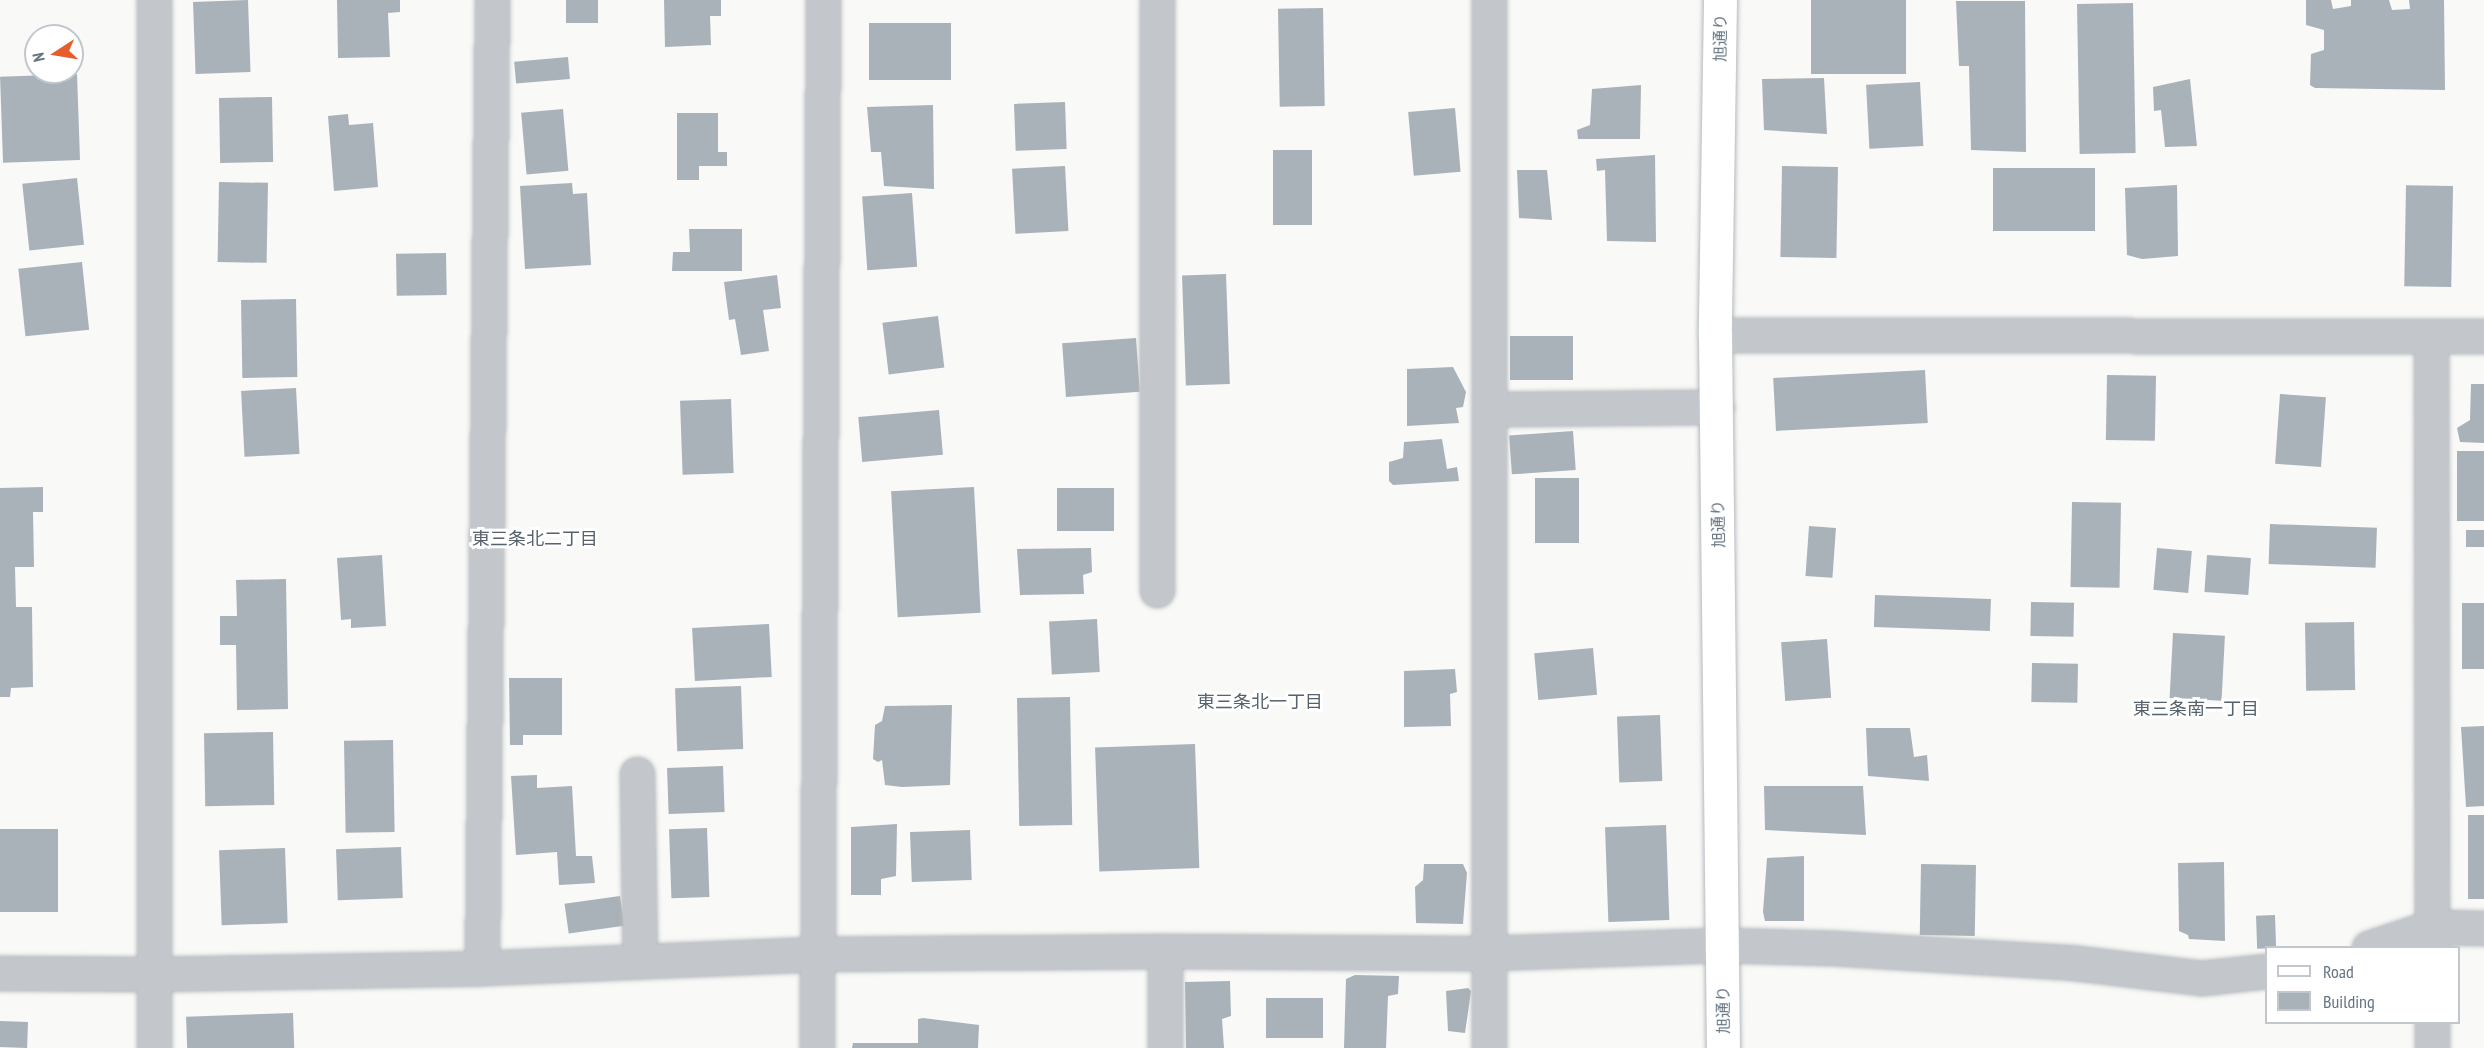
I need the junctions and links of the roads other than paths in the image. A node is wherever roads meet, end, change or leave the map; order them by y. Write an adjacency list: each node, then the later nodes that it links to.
1 (153, 0): 25 (street)
2 (492, 0): 22 (street)
3 (823, 0): 19 (street)
4 (1156, 0): 12 (street)
5 (1489, 0): 11 (street)
6 (1720, 0): 7 (street, 旭通り)
7 (1716, 335): 8 (street); 10 (street, 旭通り)
8 (2431, 336): 9 (street); 15 (street)
9 (2484, 336)
10 (1717, 407): 11 (street); 16 (street, 旭通り)
11 (1489, 409): 20 (street)
12 (1157, 590)
13 (637, 774): 21 (street)
14 (2484, 928): 15 (street)
15 (2432, 937): 17 (street)
16 (1722, 945): 20 (street); 23 (street); 31 (street, 旭通り)
17 (2380, 946)
18 (1165, 951): 19 (street); 20 (street); 29 (street)
19 (817, 954): 21 (street); 28 (street)
20 (1489, 954): 30 (street)
21 (640, 961): 22 (street)
22 (482, 968): 25 (street)
23 (2265, 970)
24 (0, 973): 25 (street)
25 (153, 974): 27 (street)
26 (2432, 1024): 32 (street)
27 (154, 1048)
28 (817, 1048)
29 (1165, 1048)
30 (1489, 1048)
31 (1723, 1048)
32 (2432, 1048)

